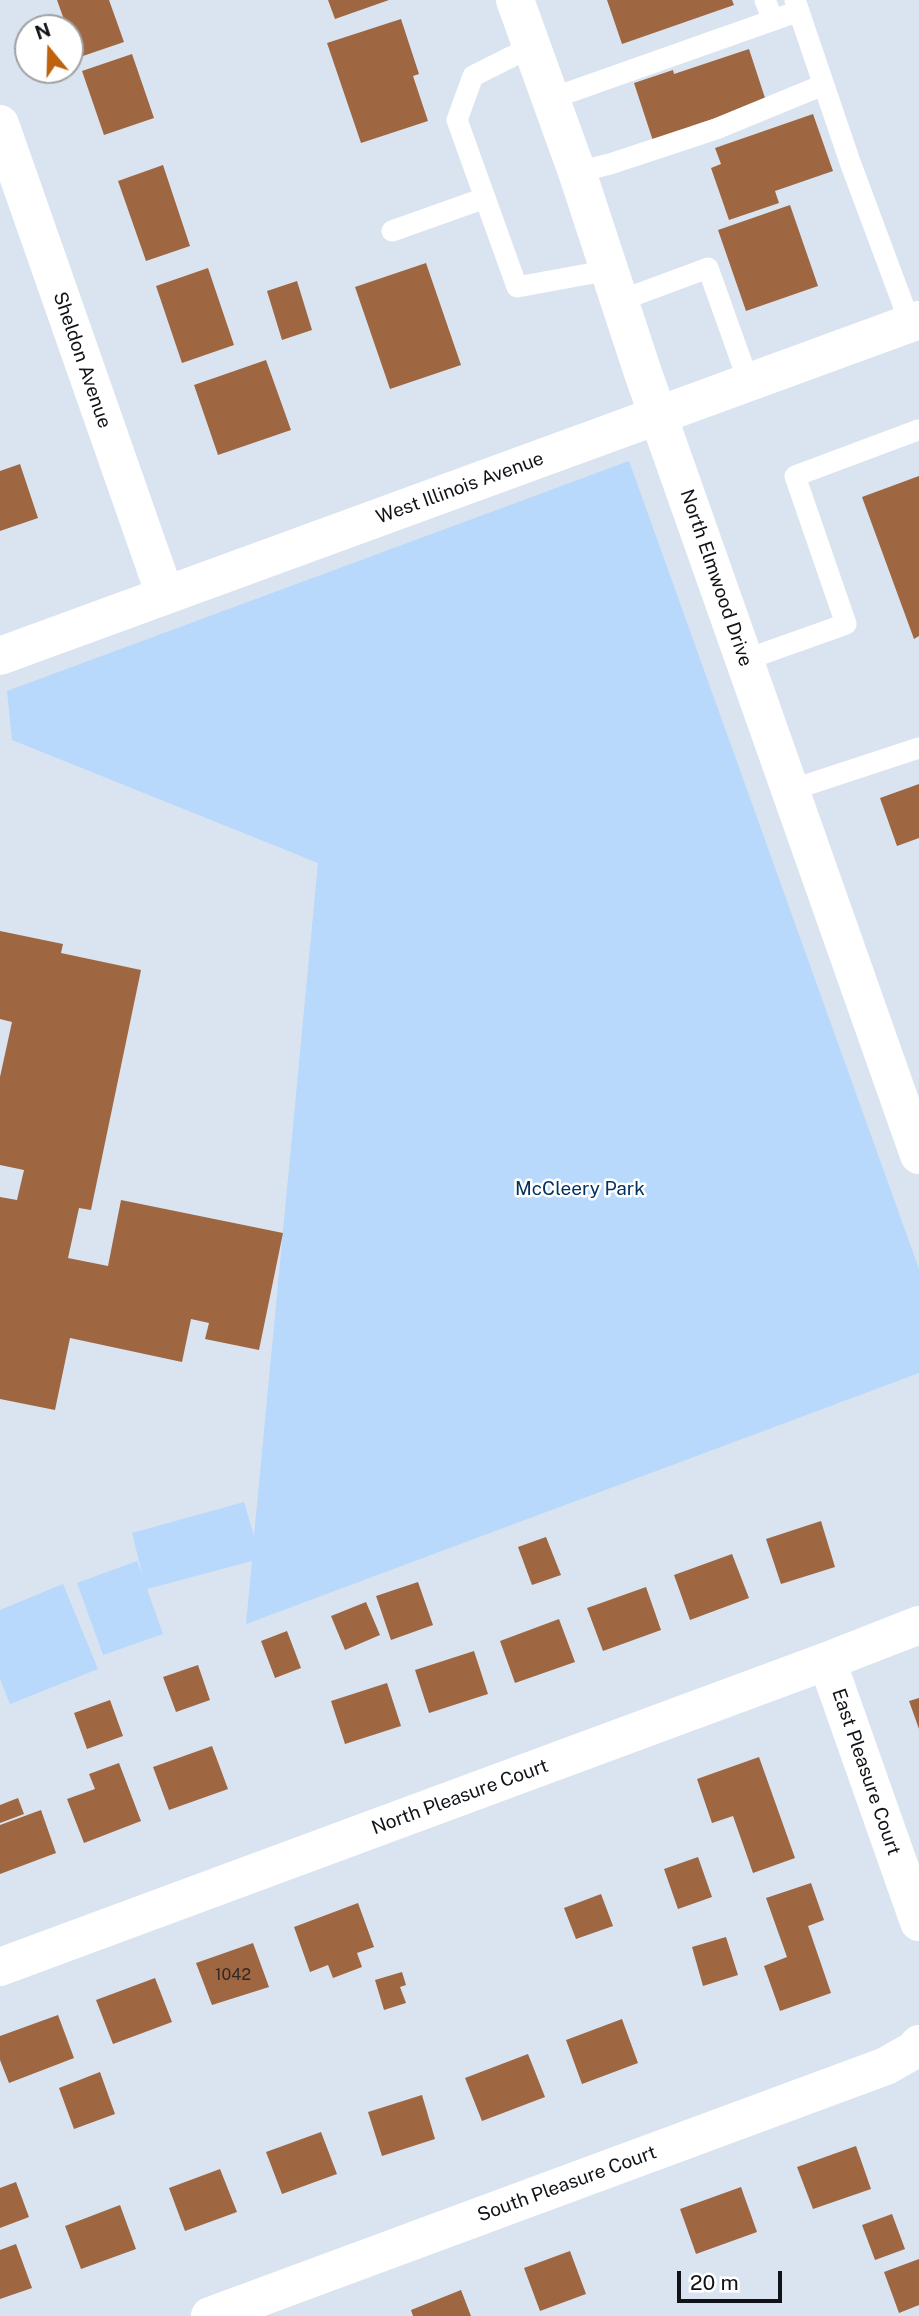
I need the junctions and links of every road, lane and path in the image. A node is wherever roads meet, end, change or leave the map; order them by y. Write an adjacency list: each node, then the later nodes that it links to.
1 (515, 0): 5 (street, North Elmwood Drive)
2 (765, 0): 4 (lane)
3 (797, 5): 4 (lane); 6 (lane)
4 (773, 20): 7 (lane)
5 (531, 47): 7 (street, North Elmwood Drive); 10 (lane)
6 (823, 85): 9 (lane); 13 (lane)
7 (550, 99): 9 (street, North Elmwood Drive)
8 (0, 124): 17 (street, Sheldon Avenue)
9 (577, 172): 12 (street, North Elmwood Drive)
10 (485, 198): 11 (lane); 12 (lane)
11 (392, 231)
12 (615, 285): 14 (lane); 15 (street, North Elmwood Drive)
13 (915, 322): 14 (street, West Illinois Avenue)
14 (749, 383): 15 (street, West Illinois Avenue)
15 (659, 416): 17 (street, West Illinois Avenue); 19 (street, North Elmwood Drive)
16 (918, 430): 19 (lane)
17 (165, 595): 18 (street, West Illinois Avenue)
18 (0, 656)
19 (744, 660): 21 (street, North Elmwood Drive)
20 (919, 748): 21 (lane)
21 (791, 790): 22 (street, North Elmwood Drive)
22 (919, 1155)
23 (919, 1625): 24 (street, North Pleasure Court)
24 (827, 1661): 25 (street, East Pleasure Court); 26 (street, North Pleasure Court)
25 (919, 1922)
26 (0, 1968)
27 (919, 2044): 28 (street, South Pleasure Court)
28 (219, 2314)

